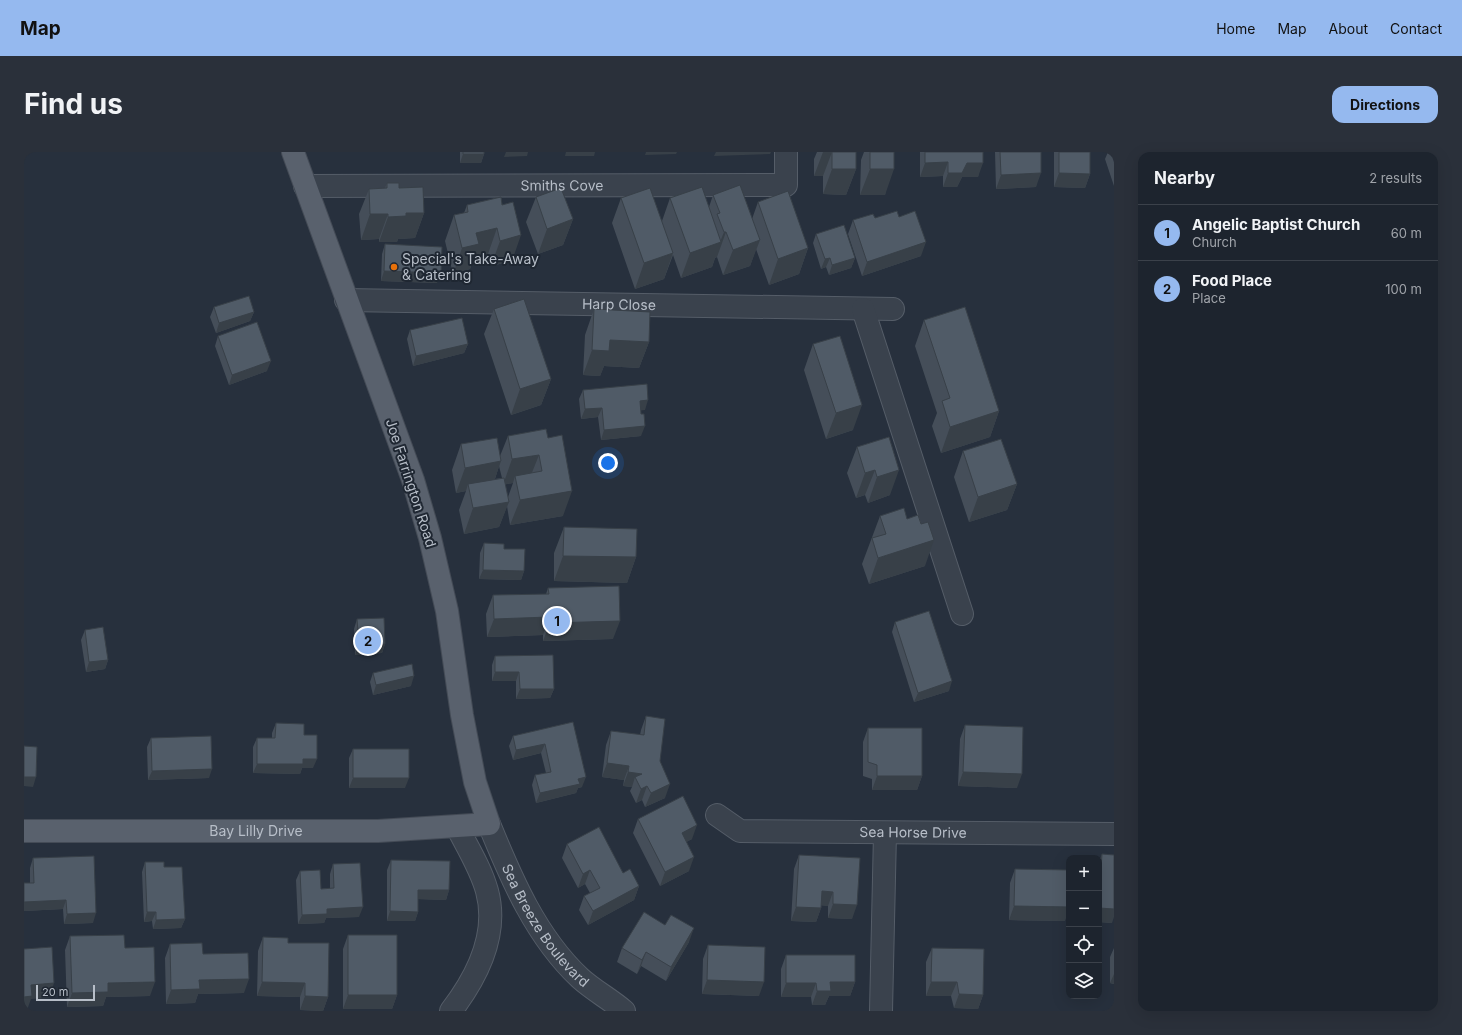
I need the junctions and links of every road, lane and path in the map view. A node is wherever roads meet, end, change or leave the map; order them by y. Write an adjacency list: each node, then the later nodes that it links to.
1 (293, 152): 3 (main road, Joe Farrington Road)
2 (786, 152): 3 (street, Smiths Cove)
3 (305, 186): 4 (main road, Joe Farrington Road)
4 (346, 300): 5 (street, Harp Close); 9 (main road, Joe Farrington Road)
5 (863, 309): 6 (street, Harp Close); 7 (street)
6 (893, 309)
7 (962, 614)
8 (717, 815): 12 (street, Sea Horse Drive)
9 (489, 824): 10 (main road, Bay Lilly Drive); 14 (street, Sea Breeze Boulevard)
10 (457, 827): 11 (main road, Bay Lilly Drive); 15 (street, Sea Breeze Boulevard)
11 (24, 831)
12 (885, 833): 13 (street, Sea Horse Drive); 18 (street)
13 (1114, 834)
14 (522, 898): 15 (street); 17 (street, Sea Breeze Boulevard)
15 (490, 905): 16 (street, Sea Breeze Boulevard)
16 (452, 1011)
17 (624, 1011)
18 (881, 1011)

